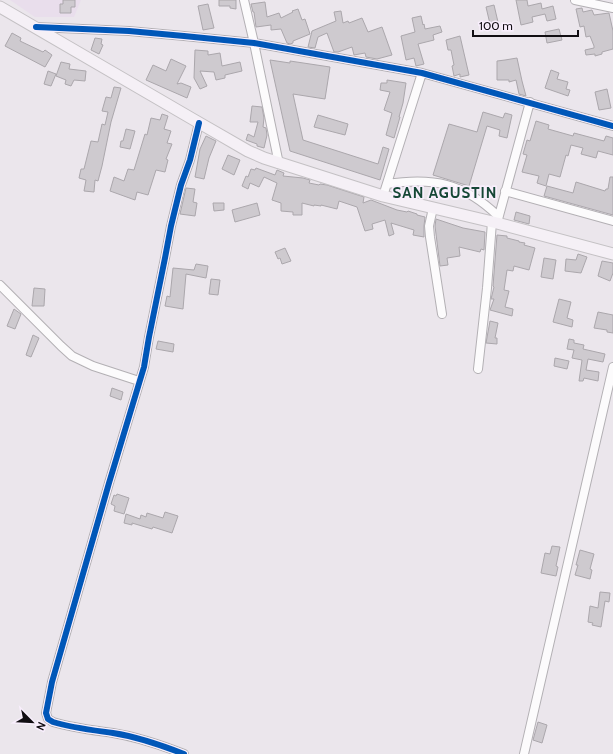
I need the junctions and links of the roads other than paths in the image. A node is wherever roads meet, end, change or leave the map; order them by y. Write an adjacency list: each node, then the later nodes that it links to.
1 (244, 0): 6 (street)
2 (575, 0): 4 (street)
3 (0, 7): 5 (main road)
4 (613, 8)
5 (36, 27): 6 (street); 9 (main road)
6 (254, 43): 7 (street); 11 (street)
7 (422, 72): 8 (street); 12 (street)
8 (530, 102): 10 (street); 13 (street)
9 (199, 123): 11 (main road); 23 (street)
10 (613, 126)
11 (279, 164): 14 (main road)
12 (388, 184): 14 (street); 16 (street)
13 (505, 191): 16 (street); 17 (street)
14 (384, 196): 15 (main road)
15 (433, 208): 16 (main road); 20 (street)
16 (496, 220): 18 (main road); 22 (street)
17 (613, 221)
18 (613, 254)
19 (0, 285): 23 (street)
20 (442, 314)
21 (613, 367): 25 (street)
22 (478, 369)
23 (139, 381): 24 (street)
24 (184, 754)
25 (524, 754)

